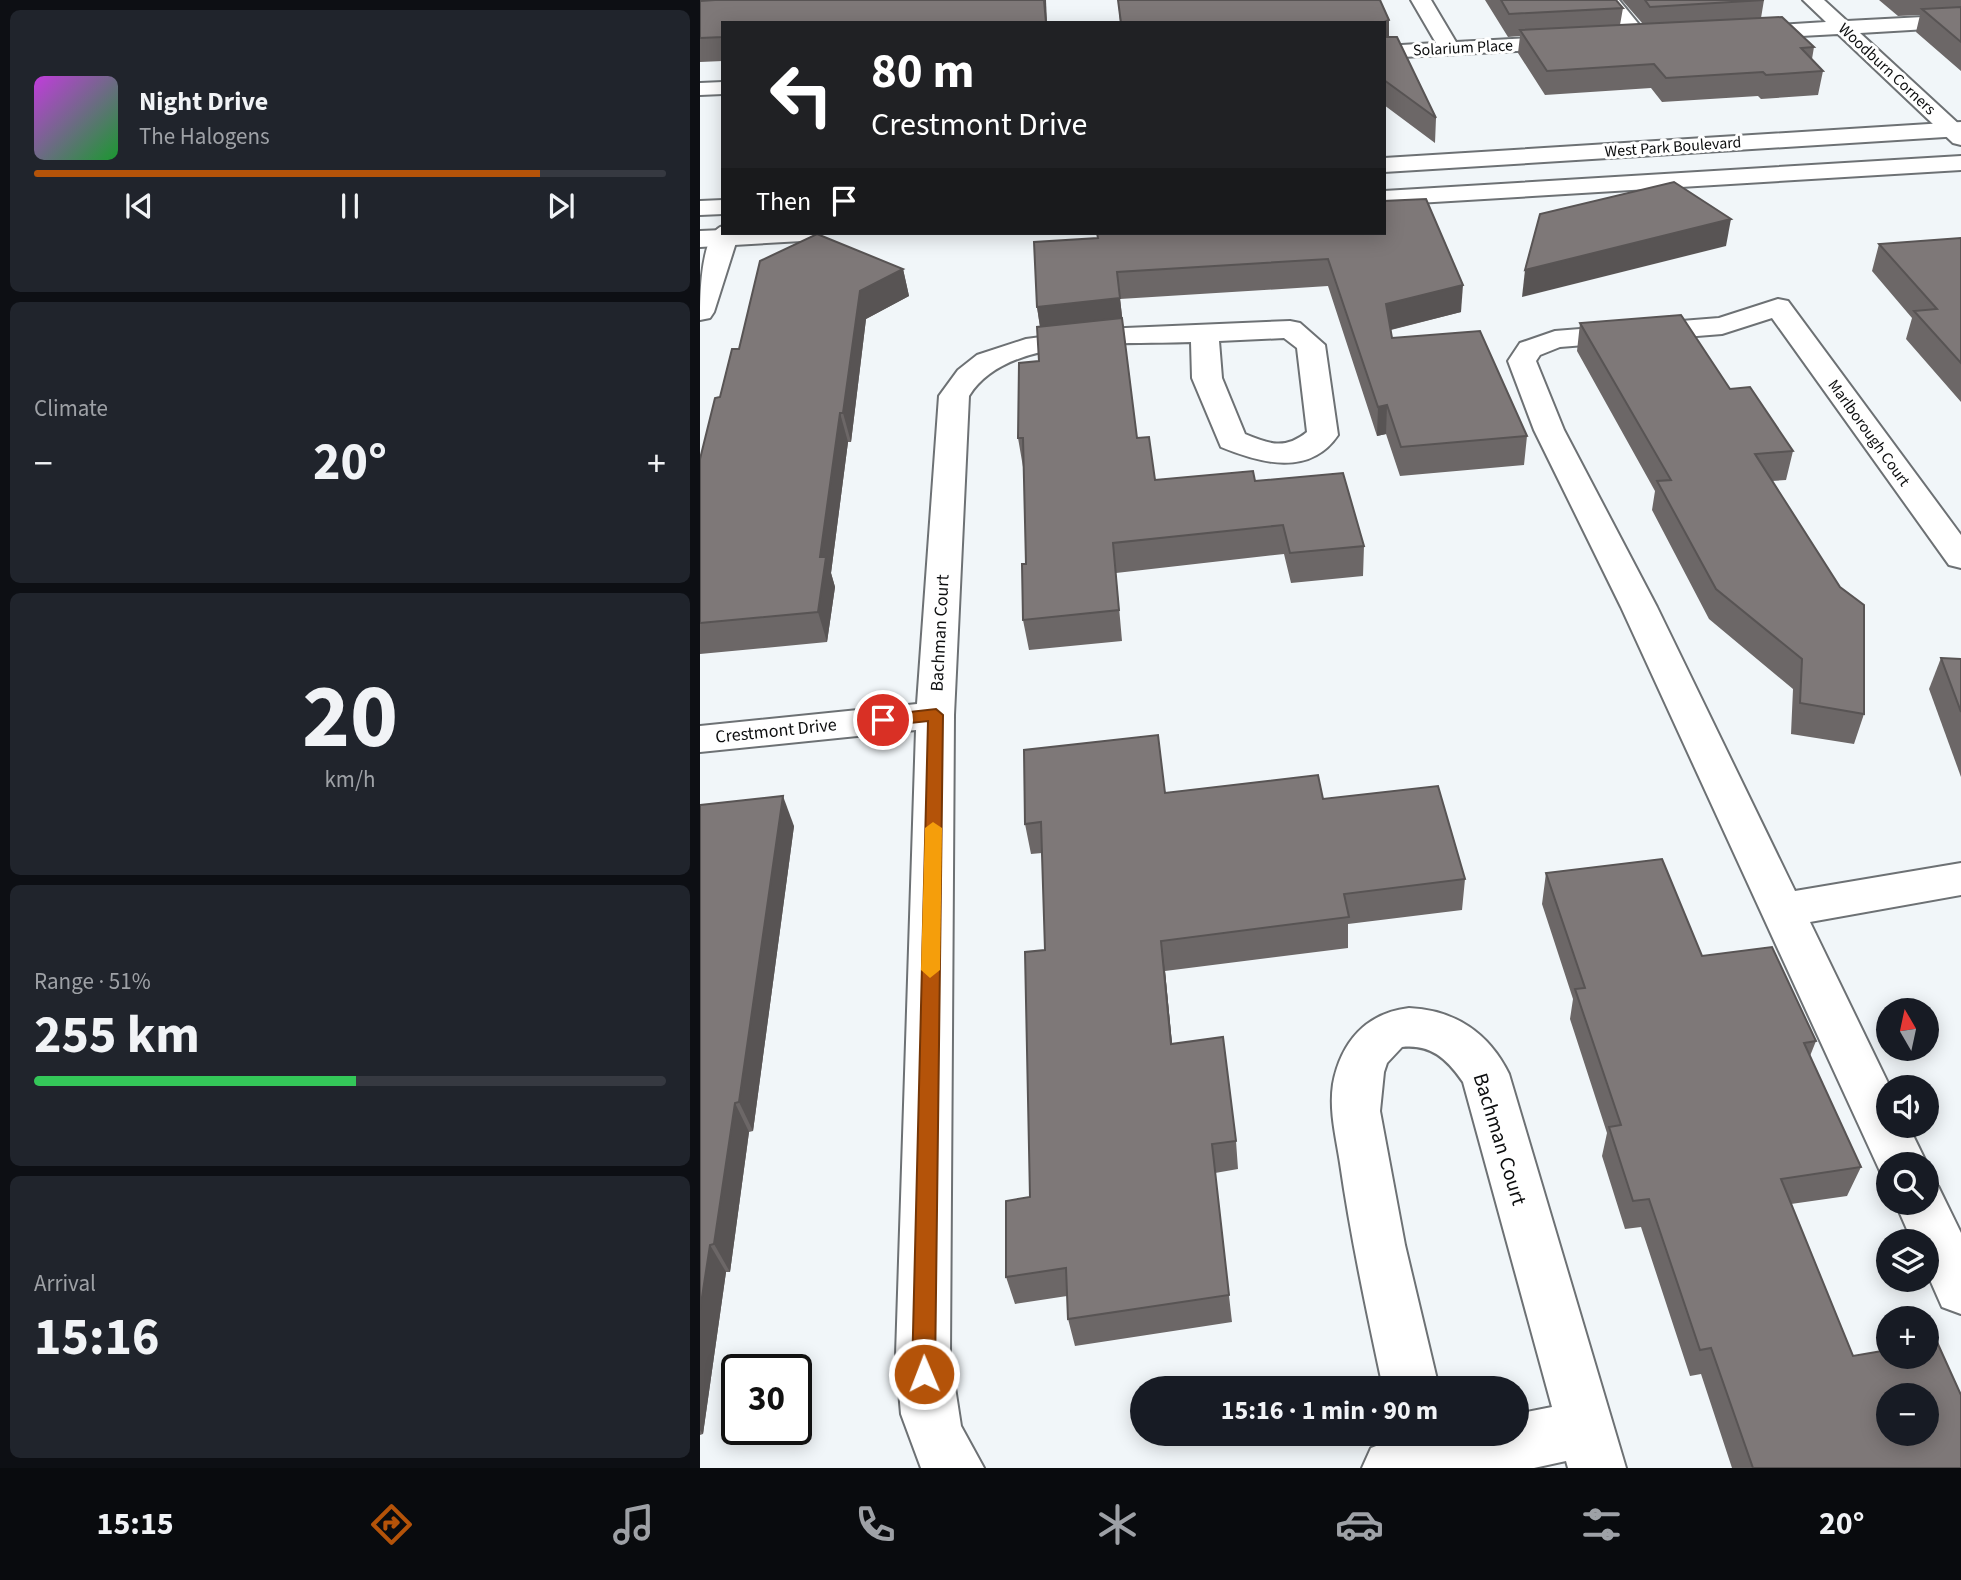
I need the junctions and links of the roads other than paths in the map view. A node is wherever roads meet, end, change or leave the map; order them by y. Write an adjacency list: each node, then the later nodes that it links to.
1 (1421, 0): 11 (street)
2 (1609, 0): 8 (street)
3 (1813, 0): 5 (street, Woodburn Corners)
4 (1961, 21): 5 (street)
5 (1843, 28): 6 (street); 15 (street, Woodburn Corners)
6 (1721, 34)
7 (1667, 37): 8 (street)
8 (1640, 38): 9 (street)
9 (1613, 40)
10 (1585, 41): 11 (street, Solarium Place)
11 (1449, 48): 12 (street, Solarium Place)
12 (1386, 52)
13 (721, 88): 14 (street)
14 (700, 89)
15 (1958, 132): 17 (street, West Park Boulevard)
16 (1961, 163): 18 (street, West Park Boulevard)
17 (1386, 165)
18 (1386, 198)
19 (721, 207): 20 (street)
20 (700, 208)
21 (745, 235): 22 (street)
22 (717, 236): 23 (street)
23 (700, 312)
24 (1205, 333): 24 (street, Bachman Court); 26 (street, Bachman Court)
25 (1961, 558): 29 (street, Marlborough Court)
26 (936, 715): 27 (street, Crestmont Drive); 36 (street, Bachman Court)
27 (700, 739)
28 (1961, 879): 29 (street)
29 (1783, 910): 30 (street)
30 (1896, 1152)
31 (1926, 1215): 32 (street)
32 (1961, 1289)
33 (1408, 1376): 34 (street, Bachman Court)
34 (1592, 1449): 35 (street, Bachman Court)
35 (1413, 1454)
36 (955, 1468)

